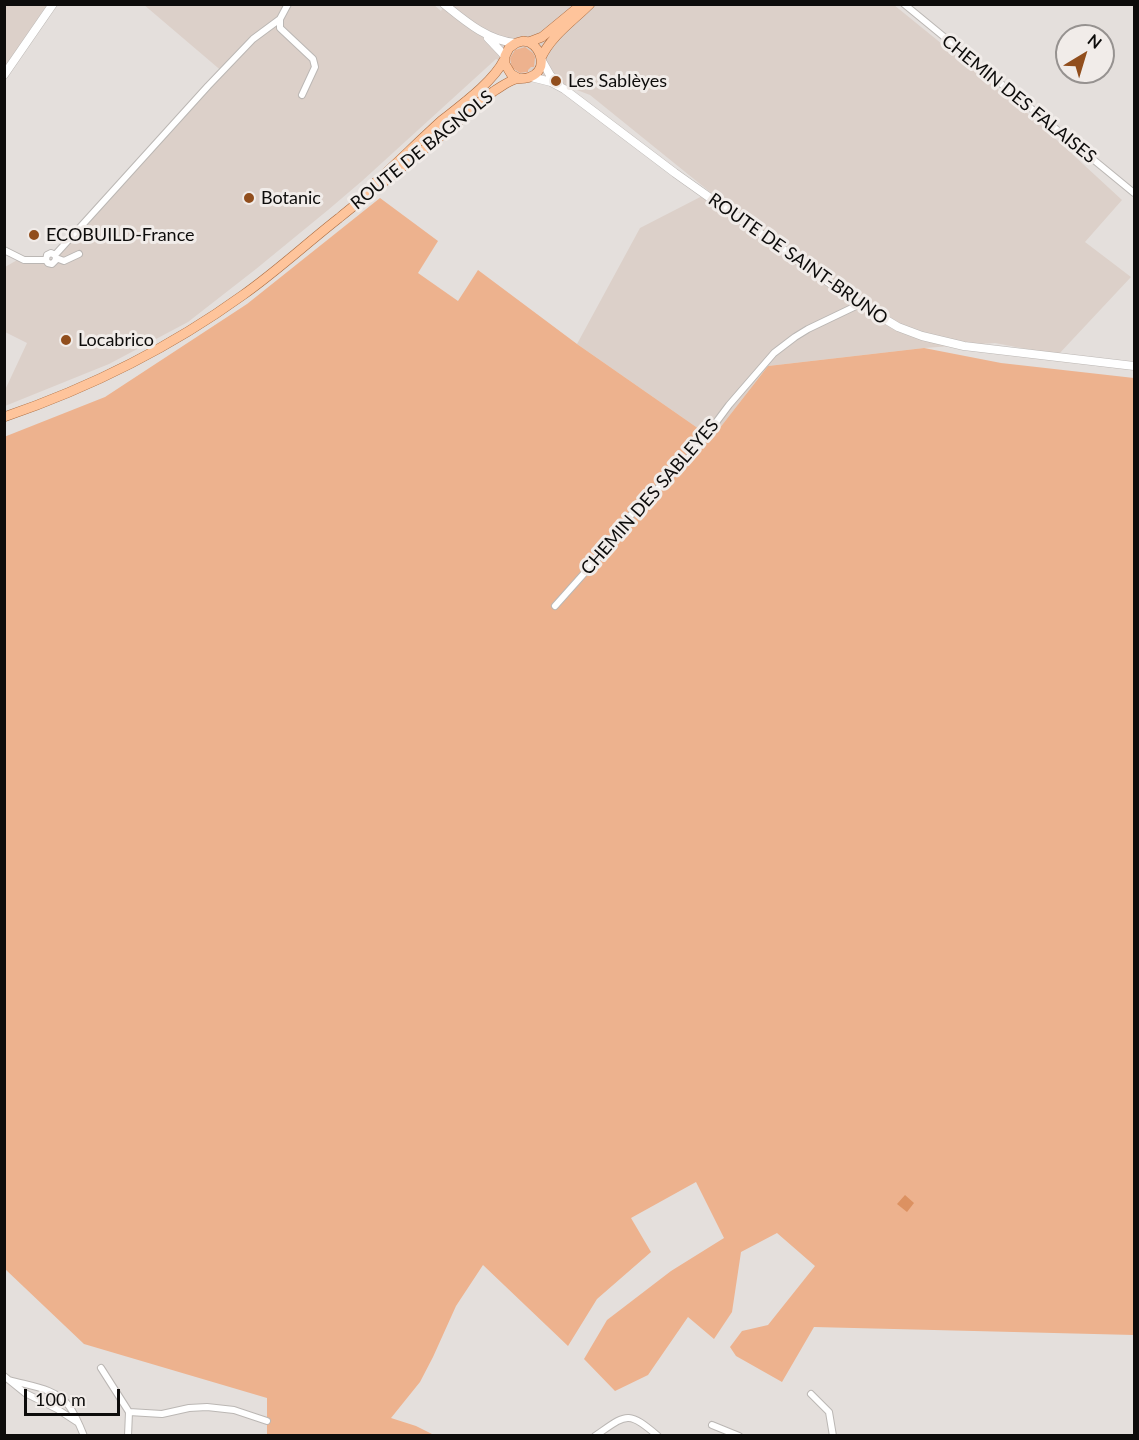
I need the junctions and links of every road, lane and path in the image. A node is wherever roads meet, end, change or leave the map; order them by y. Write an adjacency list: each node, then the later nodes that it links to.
1 (53, 4): 13 (street)
2 (288, 4): 7 (street)
3 (444, 4): 8 (street)
4 (582, 4): 9 (main road)
5 (590, 4): 12 (main road)
6 (904, 4): 18 (street, CHEMIN DES FALAISES)
7 (280, 19): 17 (street); 22 (street)
8 (480, 30): 10 (street); 11 (street)
9 (529, 42): 10 (main road); 12 (main road)
10 (516, 43): 11 (main road, ROUTE DE BAGNOLS)
11 (504, 58): 15 (main road); 19 (main road, ROUTE DE BAGNOLS)
12 (542, 60): 14 (main road); 16 (street)
13 (4, 75)
14 (531, 77): 15 (main road, ROUTE DE BAGNOLS); 16 (street)
15 (518, 78): 19 (main road, ROUTE DE BAGNOLS)
16 (564, 89): 23 (street, ROUTE DE SAINT-BRUNO)
17 (302, 95)
18 (1134, 193)
19 (339, 218): 25 (main road)
20 (4, 250): 22 (street)
21 (79, 254): 22 (street)
22 (55, 256)
23 (858, 303): 24 (street, ROUTE DE SAINT-BRUNO); 26 (street, CHEMIN DES SABLEYES)
24 (1134, 366)
25 (4, 417)
26 (555, 606)
27 (101, 1368): 30 (street)
28 (7, 1378): 32 (street); 32 (street)
29 (811, 1394): 39 (street)
30 (129, 1412): 31 (street); 35 (street)
31 (267, 1421)
32 (78, 1422): 34 (street)
33 (712, 1425): 38 (street)
34 (84, 1436)
35 (128, 1436)
36 (595, 1436): 37 (street)
37 (658, 1436)
38 (739, 1436)
39 (833, 1436)

